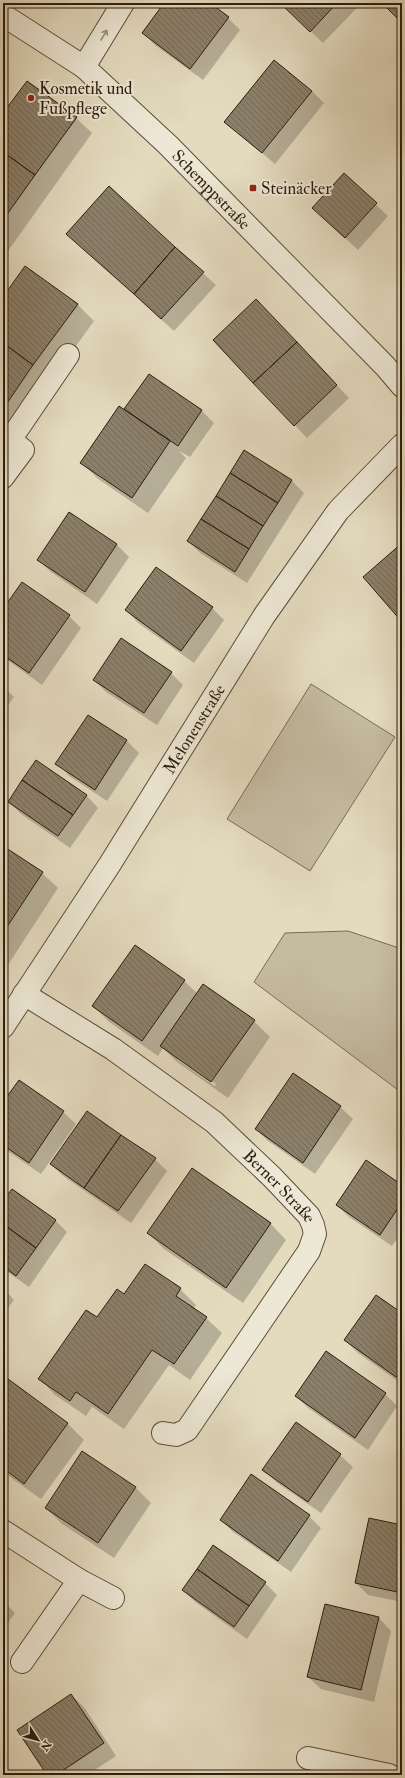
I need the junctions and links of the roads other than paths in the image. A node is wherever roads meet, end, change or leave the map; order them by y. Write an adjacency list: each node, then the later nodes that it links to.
1 (123, 3): 3 (street, one-way to 1)
2 (3, 14): 3 (street, Schemppstraße)
3 (84, 67): 5 (street, Schemppstraße)
4 (68, 355): 7 (street)
5 (402, 386)
6 (402, 445): 8 (street, Melonenstraße)
7 (3, 477)
8 (24, 994): 9 (street, Melonenstraße); 10 (street, Berner Straße)
9 (3, 1027)
10 (163, 1433)
11 (3, 1531): 12 (street)
12 (79, 1580): 13 (street); 14 (street)
13 (113, 1598)
14 (22, 1662)
15 (308, 1758): 16 (street)
16 (389, 1775)

